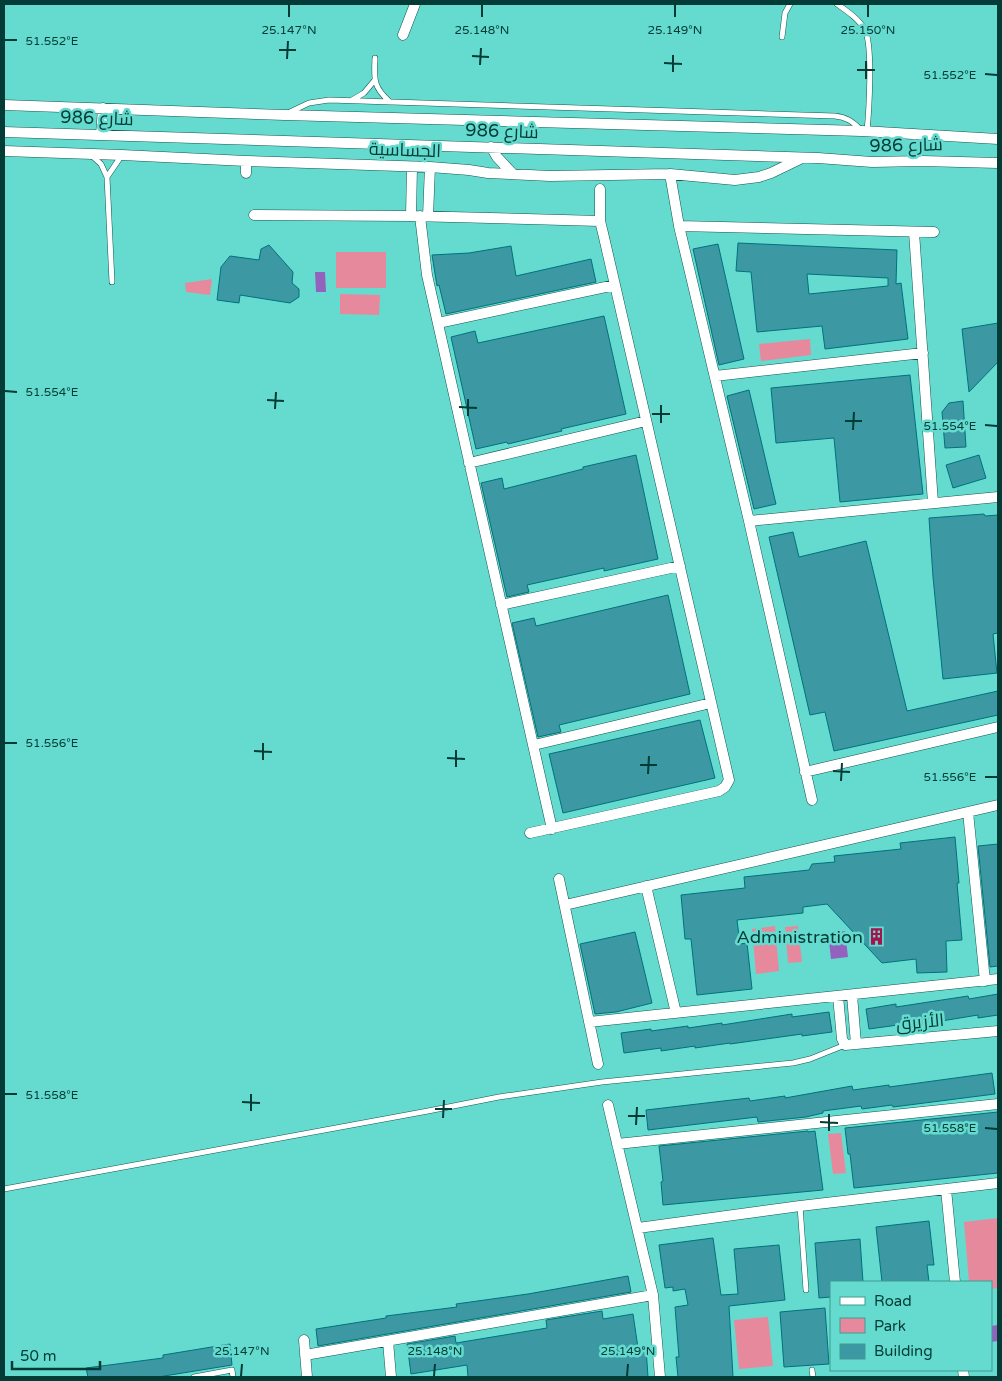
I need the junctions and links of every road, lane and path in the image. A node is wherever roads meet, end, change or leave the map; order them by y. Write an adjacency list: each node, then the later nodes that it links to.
1 (415, 4): 4 (street)
2 (790, 4): 5 (lane)
3 (837, 4): 13 (lane)
4 (403, 35)
5 (782, 37)
6 (375, 58): 7 (lane)
7 (374, 81): 8 (lane); 9 (lane)
8 (350, 100): 9 (lane); 12 (lane)
9 (390, 102): 13 (lane)
10 (4, 105): 11 (street, شارع 986)
11 (102, 108): 12 (street, شارع 986); 15 (street)
12 (285, 115): 13 (street, شارع 986)
13 (865, 131): 16 (street, شارع 986)
14 (4, 132): 15 (street, شارع 986)
15 (101, 135): 17 (street, شارع 986)
16 (995, 137)
17 (491, 147): 21 (street, شارع 986); 27 (street)
18 (4, 151): 19 (street, الجساسية)
19 (91, 154): 20 (street, الجساسية); 29 (lane)
20 (122, 154): 22 (street, الجساسية); 29 (lane)
21 (801, 158): 23 (street, شارع 986); 28 (street, الجساسية)
22 (246, 162): 24 (street, الجساسية); 26 (street)
23 (998, 162)
24 (412, 167): 25 (street, الجساسية); 32 (street)
25 (430, 167): 27 (street, الجساسية); 32 (street)
26 (246, 173)
27 (513, 174): 28 (street, الجساسية)
28 (670, 174): 34 (street)
29 (107, 177): 37 (lane)
30 (600, 189): 33 (street)
31 (254, 216): 32 (street)
32 (419, 216): 33 (street); 39 (street)
33 (600, 221): 38 (street)
34 (679, 226): 35 (street); 41 (street)
35 (914, 232): 36 (street); 40 (street)
36 (934, 232)
37 (112, 282)
38 (615, 285): 39 (street); 42 (street)
39 (438, 324): 43 (street)
40 (923, 353): 41 (street); 45 (street)
41 (715, 376): 46 (street)
42 (646, 421): 43 (street); 47 (street)
43 (469, 463): 48 (street)
44 (998, 497): 45 (street)
45 (933, 502): 46 (street)
46 (749, 521): 52 (street)
47 (680, 566): 48 (street); 49 (street)
48 (501, 606): 51 (street)
49 (711, 703): 51 (street); 56 (street)
50 (998, 727): 52 (street)
51 (534, 744): 56 (street)
52 (805, 772): 53 (street)
53 (812, 800)
54 (998, 805): 55 (street)
55 (968, 812): 59 (street); 62 (street)
56 (552, 829): 57 (street)
57 (530, 834)
58 (559, 879): 60 (street)
59 (646, 886): 60 (street); 65 (street)
60 (565, 905): 66 (street)
61 (998, 979): 62 (street)
62 (985, 981): 63 (street)
63 (852, 995): 64 (street); 69 (street)
64 (838, 996): 65 (street); 68 (street)
65 (676, 1013): 66 (street)
66 (589, 1022): 70 (street)
67 (998, 1031): 69 (street, الأزيرق)
68 (845, 1044): 69 (street, الأزيرق); 75 (lane)
69 (856, 1044)
70 (598, 1064)
71 (998, 1104): 73 (street)
72 (608, 1105): 73 (street)
73 (618, 1144): 78 (street)
74 (998, 1183): 76 (street)
75 (4, 1189)
76 (946, 1189): 77 (street); 79 (street)
77 (800, 1206): 78 (street); 80 (lane)
78 (638, 1228): 81 (street)
79 (954, 1281)
80 (806, 1290)
81 (652, 1296): 83 (street); 90 (street)
82 (304, 1340): 84 (street)
83 (388, 1341): 84 (street); 89 (street)
84 (305, 1355): 88 (street)
85 (812, 1370): 91 (lane)
86 (194, 1377): 87 (lane)
87 (233, 1377)
88 (307, 1377)
89 (392, 1377)
90 (660, 1377)
91 (813, 1377)

